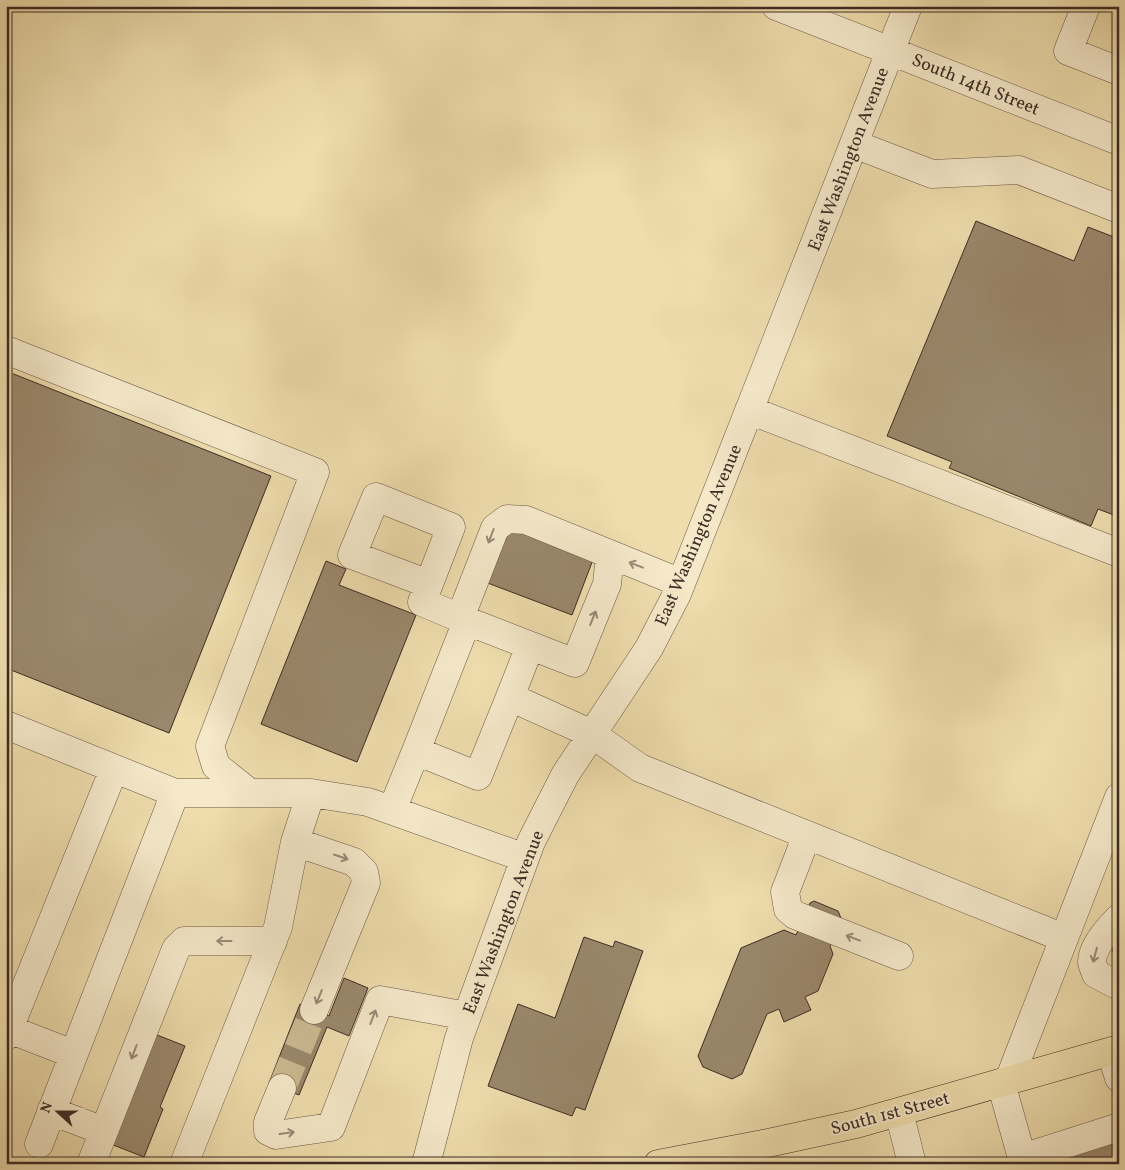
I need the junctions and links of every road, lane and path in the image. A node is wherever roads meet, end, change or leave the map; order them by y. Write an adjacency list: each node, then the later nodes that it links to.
1 (776, 6): 4 (street, South 14th Street)
2 (908, 6): 4 (street, East Washington Avenue)
3 (1086, 6): 5 (street)
4 (891, 50): 6 (street, South 14th Street); 7 (street, East Washington Avenue)
5 (1119, 71)
6 (1119, 141)
7 (854, 144): 8 (street); 10 (street, East Washington Avenue)
8 (1119, 209)
9 (6, 350): 23 (street)
10 (749, 410): 11 (street); 13 (street, East Washington Avenue)
11 (1119, 553)
12 (610, 555): 13 (street, one-way to 12); 15 (street, one-way to 15); 16 (street, one-way to 12)
13 (681, 583): 19 (street, East Washington Avenue)
14 (428, 584): 15 (street)
15 (463, 620): 16 (street); 20 (street)
16 (530, 646): 17 (street)
17 (510, 697): 19 (street); 20 (street)
18 (6, 725): 21 (street)
19 (592, 734): 27 (street); 29 (street, East Washington Avenue)
20 (416, 751): 26 (street)
21 (114, 769): 22 (street); 37 (street)
22 (175, 793): 23 (street); 39 (street)
23 (250, 793): 24 (street)
24 (311, 793): 26 (street); 28 (street)
25 (1119, 796): 31 (street)
26 (392, 810): 29 (street)
27 (807, 835): 31 (street); 33 (street, one-way to 27)
28 (295, 842): 32 (street); 35 (street, one-way to 35)
29 (525, 858): 36 (street, East Washington Avenue)
30 (1119, 918): 34 (street, one-way to 34)
31 (1064, 938): 41 (street)
32 (273, 941): 46 (street, one-way to 46); 50 (street)
33 (899, 956)
34 (1119, 986)
35 (314, 1010)
36 (467, 1016): 42 (street, one-way to 36); 51 (street, East Washington Avenue)
37 (7, 1031): 39 (street)
38 (1115, 1050): 40 (street); 41 (main road, South 1st Street)
39 (73, 1054): 43 (street)
40 (1119, 1078)
41 (1005, 1082): 44 (main road, South 1st Street); 48 (street)
42 (282, 1088)
43 (51, 1111): 46 (street); 47 (street)
44 (899, 1112): 52 (main road, South 1st Street); 53 (street)
45 (1119, 1127): 48 (street)
46 (104, 1131): 49 (street)
47 (38, 1144)
48 (1023, 1161)
49 (91, 1164)
50 (184, 1164)
51 (426, 1164)
52 (658, 1164)
53 (912, 1164)

